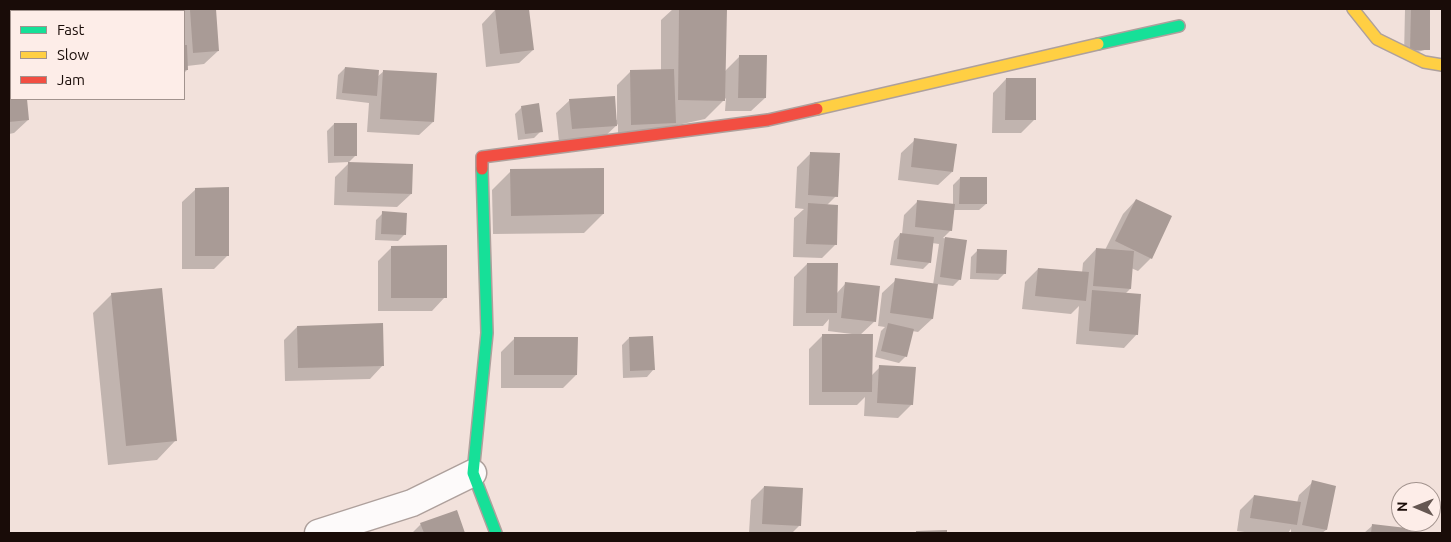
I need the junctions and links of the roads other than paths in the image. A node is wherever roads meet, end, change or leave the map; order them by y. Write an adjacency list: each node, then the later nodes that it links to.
1 (1353, 9): 3 (street)
2 (1179, 26): 4 (street)
3 (1442, 66)
4 (473, 473): 5 (street); 6 (street)
5 (318, 533)
6 (496, 533)

